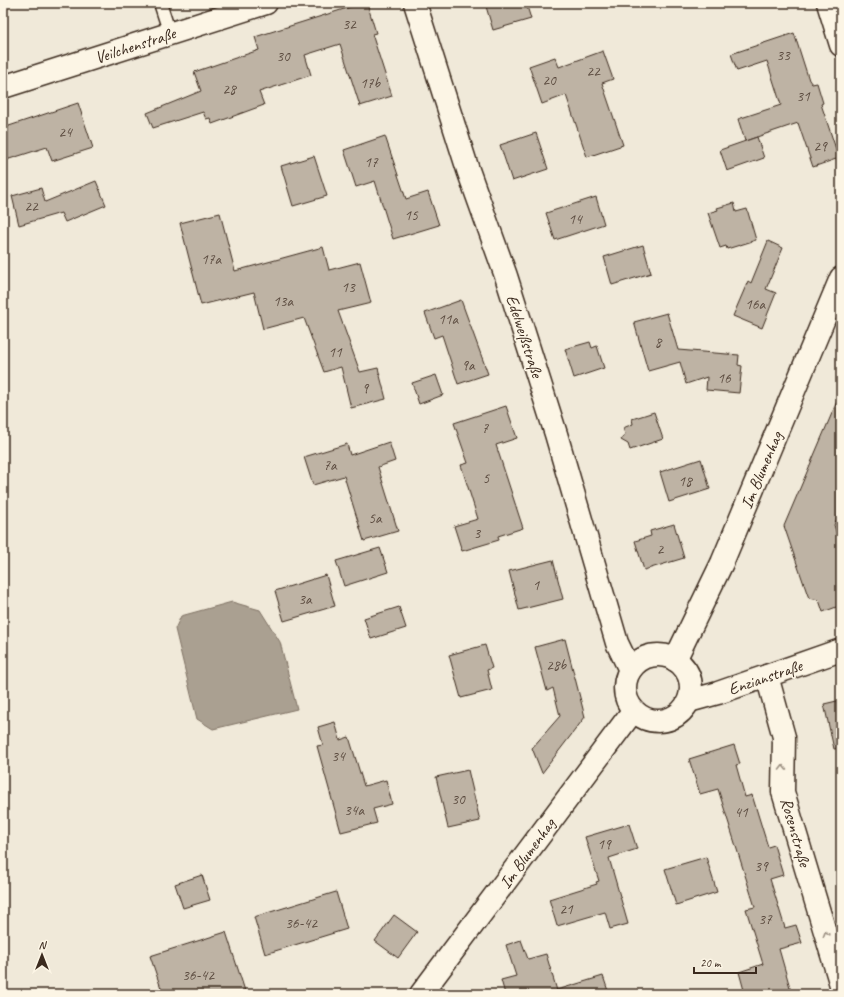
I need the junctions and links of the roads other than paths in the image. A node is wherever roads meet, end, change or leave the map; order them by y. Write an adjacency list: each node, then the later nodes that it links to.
1 (160, 3): 5 (lane)
2 (266, 3): 5 (street, Veilchenstraße)
3 (416, 3): 11 (street, Edelweißstraße)
4 (828, 3): 6 (street)
5 (170, 34): 7 (street, Veilchenstraße)
6 (841, 45)
7 (3, 87)
8 (841, 278): 10 (street, Im Blumenhag)
9 (841, 650): 12 (street, Enzianstraße)
10 (675, 660): 11 (street); 13 (street)
11 (630, 670): 14 (street)
12 (767, 676): 13 (street, Enzianstraße); 15 (street, Rosenstraße, one-way to 12)
13 (689, 701): 14 (street)
14 (633, 711): 16 (street, Im Blumenhag)
15 (841, 985)
16 (421, 994)

